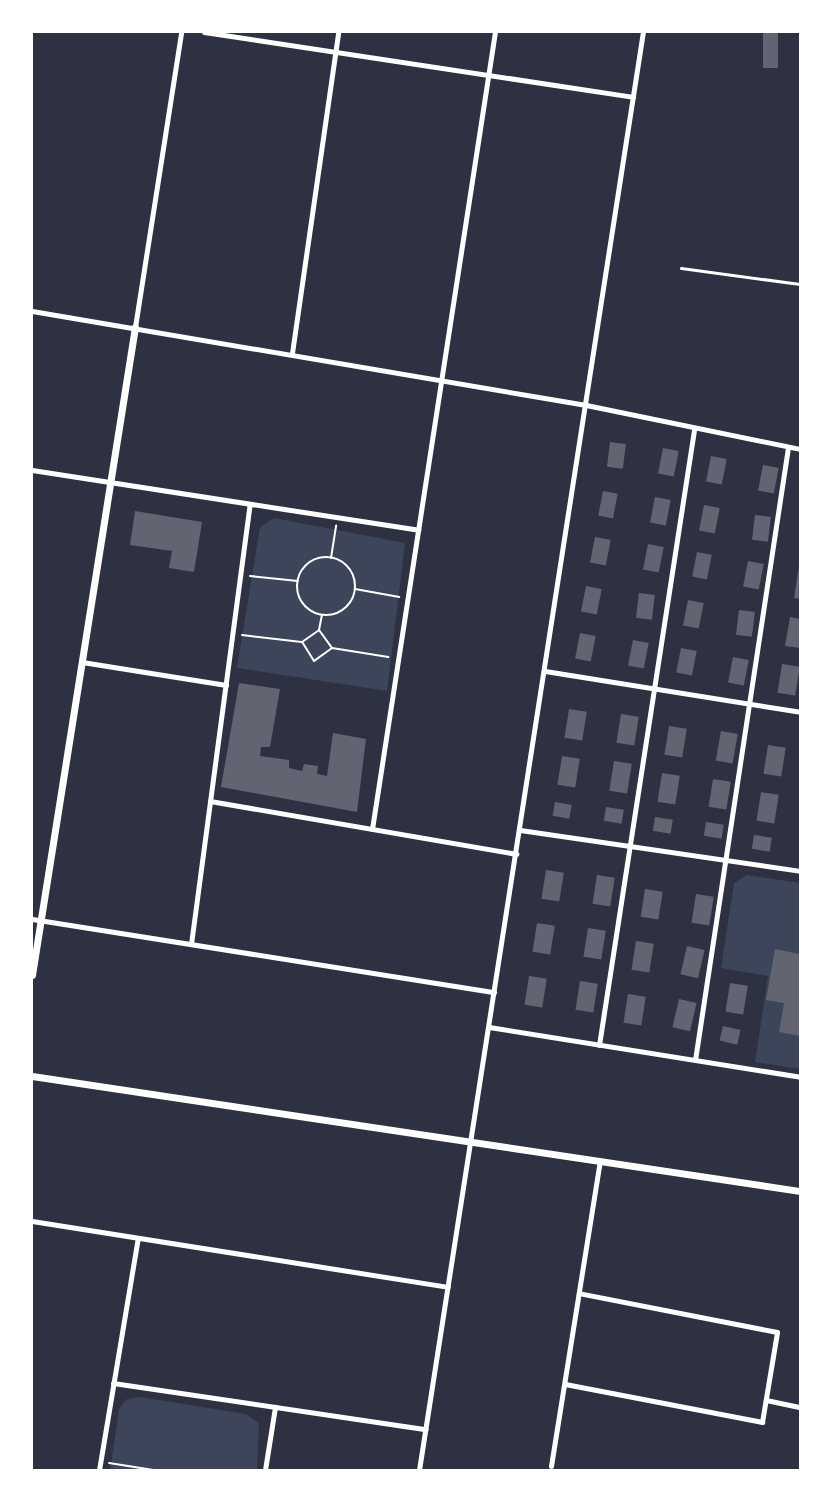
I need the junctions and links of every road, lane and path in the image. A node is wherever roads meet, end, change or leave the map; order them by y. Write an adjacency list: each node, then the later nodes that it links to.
1 (181, 32): 12 (street)
2 (204, 32): 6 (street)
3 (338, 32): 6 (street)
4 (495, 32): 7 (street)
5 (643, 32): 8 (street)
6 (335, 52): 7 (street); 13 (street)
7 (489, 75): 8 (street); 14 (street)
8 (633, 97): 15 (street)
9 (681, 268): 10 (lane)
10 (801, 284)
11 (32, 311): 12 (street)
12 (135, 327): 13 (street); 20 (street)
13 (292, 353): 14 (street)
14 (444, 380): 15 (street); 23 (street)
15 (586, 405): 16 (street); 36 (street)
16 (694, 430): 17 (street); 38 (street)
17 (789, 447): 18 (street); 39 (street)
18 (801, 449)
19 (32, 470): 20 (street)
20 (111, 482): 21 (street); 35 (street)
21 (250, 504): 22 (street); 25 (street)
22 (336, 517): 23 (street); 24 (path)
23 (418, 530): 28 (street)
24 (331, 558): 26 (path); 27 (path)
25 (241, 574): 26 (path); 31 (street)
26 (298, 581): 29 (path)
27 (355, 589): 28 (path); 29 (path)
28 (408, 598): 34 (street)
29 (322, 614): 30 (path)
30 (319, 630): 32 (path); 33 (path)
31 (233, 634): 32 (path); 37 (street)
32 (302, 642): 33 (path)
33 (332, 648): 34 (path)
34 (398, 658): 42 (street)
35 (82, 662): 37 (street); 49 (street)
36 (545, 671): 38 (street); 43 (street)
37 (226, 685): 41 (street)
38 (655, 688): 39 (street); 44 (street)
39 (750, 704): 40 (street); 46 (street)
40 (801, 712)
41 (210, 801): 42 (street); 50 (street)
42 (372, 829): 45 (street)
43 (520, 830): 44 (street); 45 (street)
44 (630, 846): 46 (street); 54 (street)
45 (516, 854): 52 (street)
46 (726, 860): 47 (street); 55 (street)
47 (801, 871)
48 (32, 919): 49 (street)
49 (40, 920): 50 (street); 51 (street)
50 (191, 944): 52 (street)
51 (32, 975)
52 (494, 992): 53 (street)
53 (489, 1027): 54 (street); 58 (street)
54 (599, 1045): 55 (street)
55 (695, 1060): 57 (street)
56 (32, 1076): 58 (street)
57 (801, 1077)
58 (471, 1142): 59 (street); 63 (street)
59 (600, 1161): 60 (street); 64 (street)
60 (801, 1191)
61 (32, 1221): 62 (street)
62 (138, 1238): 63 (street); 65 (street)
63 (448, 1287): 70 (street)
64 (579, 1293): 66 (street); 67 (street)
65 (113, 1383): 68 (street); 71 (street)
66 (564, 1384): 67 (street); 72 (street)
67 (766, 1400): 69 (street)
68 (274, 1407): 70 (street); 75 (street)
69 (801, 1407)
70 (426, 1429): 76 (street)
71 (100, 1462): 73 (street); 74 (path)
72 (551, 1466)
73 (99, 1470)
74 (153, 1470)
75 (265, 1470)
76 (419, 1470)

